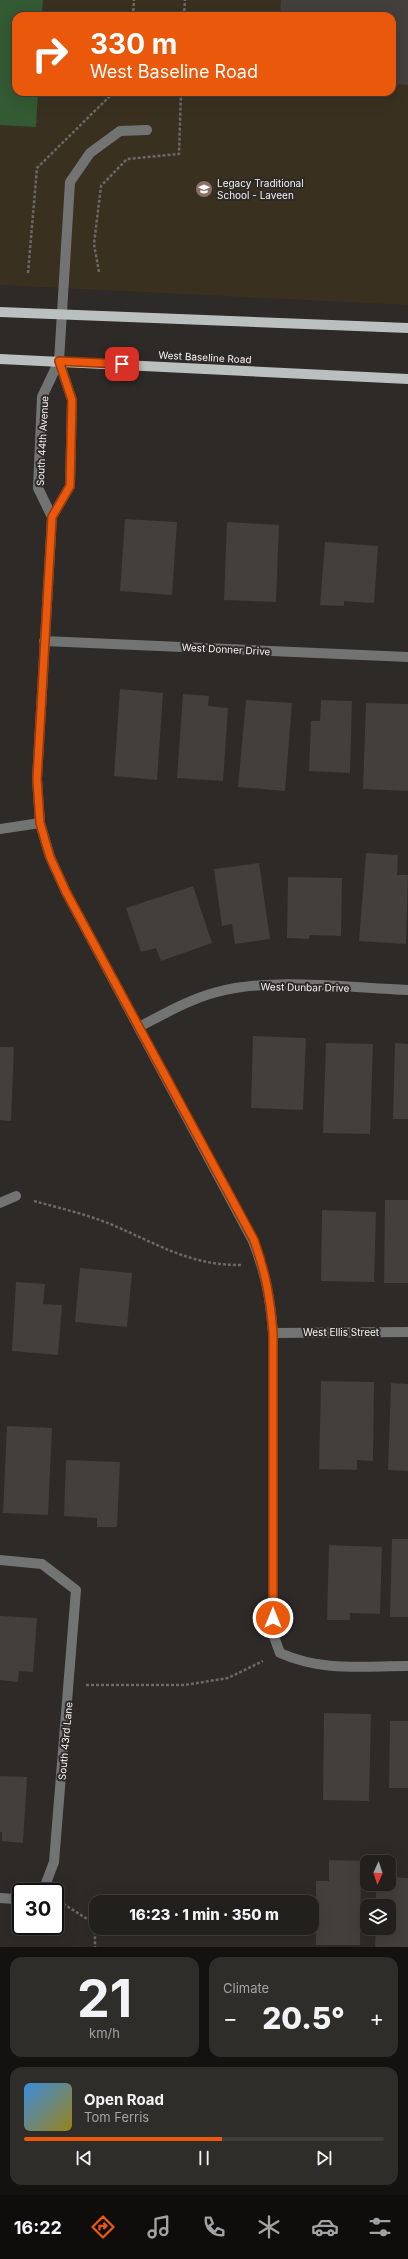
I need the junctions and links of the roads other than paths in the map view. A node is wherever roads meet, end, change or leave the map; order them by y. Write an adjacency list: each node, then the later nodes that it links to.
1 (147, 130): 3 (street)
2 (0, 312): 3 (main road)
3 (61, 315): 4 (main road); 6 (street)
4 (408, 328)
5 (0, 359): 6 (main road, West Baseline Road)
6 (59, 361): 7 (main road, West Baseline Road); 8 (street, South 44th Avenue); 8 (street, South 44th Avenue)
7 (408, 379)
8 (52, 517): 9 (street, South 44th Avenue)
9 (44, 641): 10 (street, West Donner Drive); 11 (street, South 44th Avenue)
10 (408, 657)
11 (40, 823): 12 (street); 14 (street, South 44th Avenue)
12 (0, 829)
13 (408, 990): 14 (street, West Dunbar Drive)
14 (139, 1027): 18 (street, South 44th Avenue)
15 (16, 1196): 16 (street)
16 (0, 1203)
17 (408, 1332): 18 (street, West Ellis Street)
18 (273, 1333): 20 (street, South 44th Avenue)
19 (0, 1560): 21 (street, South 43rd Lane)
20 (408, 1666)
21 (45, 1883)
22 (0, 1898): 23 (street)
23 (12, 1899)

